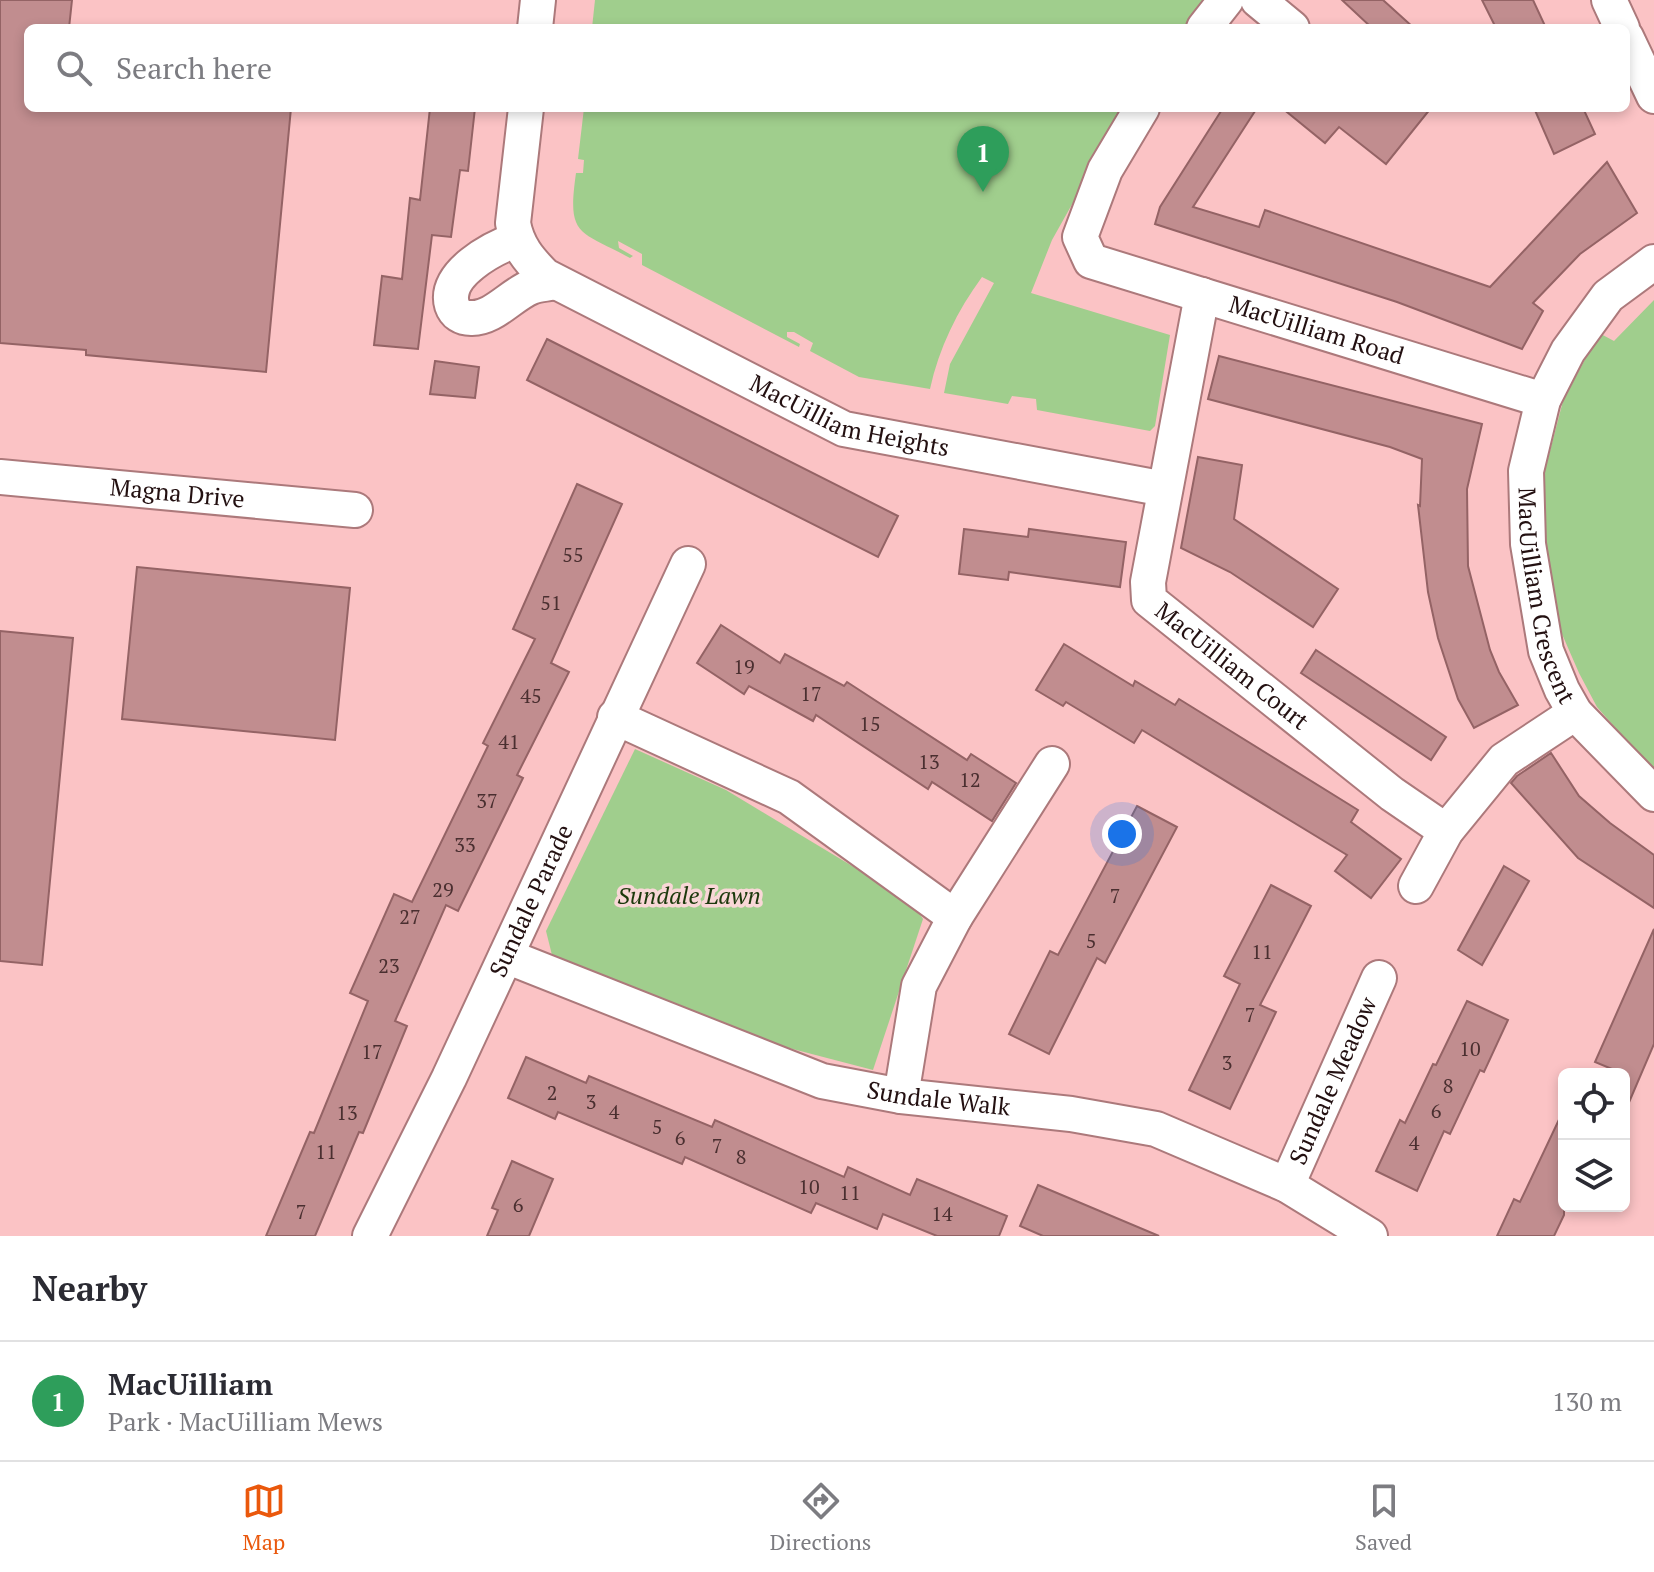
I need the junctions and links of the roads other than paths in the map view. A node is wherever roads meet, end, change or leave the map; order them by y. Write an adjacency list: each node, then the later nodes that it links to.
1 (538, 0): 5 (street)
2 (1226, 0): 6 (street)
3 (1258, 0): 7 (street)
4 (1609, 0): 8 (street)
5 (535, 24)
6 (1207, 24)
7 (1287, 24)
8 (1620, 24)
9 (1630, 45): 10 (street)
10 (1654, 96)
11 (526, 112): 13 (street)
12 (1140, 112): 16 (street, MacUilliam Road)
13 (516, 240): 15 (street, MacUilliam Heights); 15 (street)
14 (1654, 262): 17 (street, MacUilliam Crescent)
15 (555, 282): 19 (street, MacUilliam Heights)
16 (1202, 295): 17 (street, MacUilliam Road); 19 (street, MacUilliam Court)
17 (1543, 400): 22 (street, MacUilliam Crescent)
18 (0, 477): 20 (street, Magna Drive)
19 (1165, 489): 26 (street, MacUilliam Court)
20 (355, 510)
21 (688, 564): 23 (street, Sundale Parade)
22 (1575, 713): 25 (street, MacUilliam Crescent); 26 (street)
23 (615, 717): 28 (street); 29 (street, Sundale Parade)
24 (1052, 764): 28 (street)
25 (1654, 794)
26 (1446, 831): 27 (street)
27 (1416, 886)
28 (955, 917): 31 (street)
29 (506, 956): 31 (street, Sundale Walk); 33 (street, Sundale Parade)
30 (1379, 978): 32 (street, Sundale Meadow)
31 (901, 1096): 32 (street, Sundale Walk)
32 (1287, 1185): 34 (street, Sundale Walk)
33 (370, 1236)
34 (1370, 1236)

